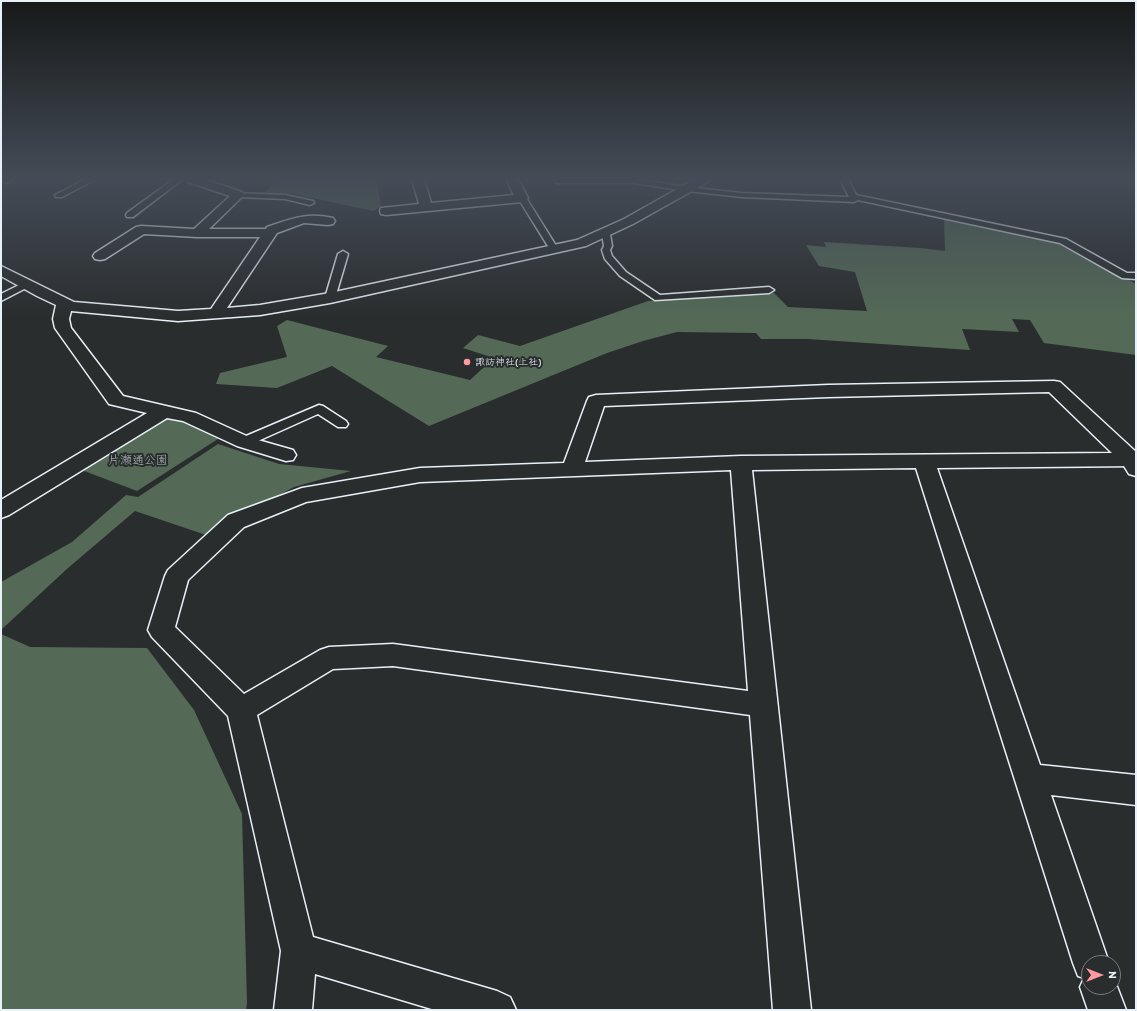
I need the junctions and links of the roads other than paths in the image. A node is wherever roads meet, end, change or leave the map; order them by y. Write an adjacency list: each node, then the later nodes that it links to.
1 (204, 226): 6 (street)
2 (283, 226): 7 (street)
3 (540, 226): 9 (lane)
4 (621, 226): 8 (street)
5 (992, 226): 13 (lane)
6 (197, 233): 7 (street); 11 (street)
7 (270, 233): 19 (street)
8 (606, 234): 9 (street); 15 (lane)
9 (554, 249): 17 (street)
10 (344, 254): 17 (lane)
11 (100, 256)
12 (1, 270): 14 (street)
13 (1136, 276)
14 (27, 284): 16 (lane); 18 (street)
15 (769, 290)
16 (1, 298)
17 (330, 298): 19 (street)
18 (64, 304): 19 (street); 20 (street)
19 (214, 314)
20 (164, 411): 22 (street); 28 (street)
21 (342, 424): 22 (lane)
22 (244, 442): 23 (street)
23 (286, 455)
24 (924, 461): 25 (street); 26 (street); 31 (street)
25 (1134, 462): 27 (street)
26 (741, 463): 27 (street); 29 (street)
27 (572, 470): 30 (street)
28 (1, 510)
29 (764, 705): 30 (street); 38 (street)
30 (241, 710): 33 (street)
31 (1029, 778): 32 (street); 34 (street)
32 (1136, 790)
33 (299, 952): 36 (street); 37 (street)
34 (1088, 955)
35 (1101, 995): 39 (street)
36 (293, 1010)
37 (497, 1010)
38 (792, 1010)
39 (1106, 1010)

